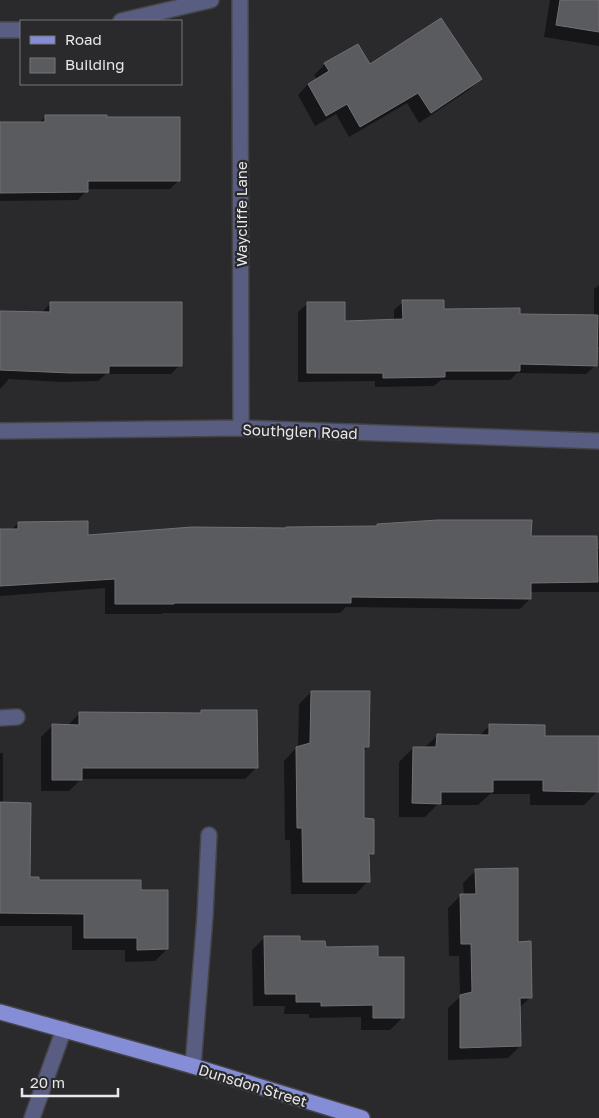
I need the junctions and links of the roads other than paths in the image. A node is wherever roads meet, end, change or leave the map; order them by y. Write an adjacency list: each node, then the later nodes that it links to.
1 (211, 0): 3 (street)
2 (240, 0): 6 (street, Waycliffe Lane)
3 (125, 20)
4 (0, 30): 5 (street)
5 (20, 30)
6 (241, 428): 7 (street, Southglen Road); 8 (street, Southglen Road)
7 (0, 431)
8 (599, 441)
9 (17, 717): 10 (street)
10 (0, 718)
11 (209, 835): 14 (street)
12 (0, 1012): 13 (main road, Dunsdon Street)
13 (64, 1029): 14 (main road, Dunsdon Street); 15 (street)
14 (193, 1066): 16 (main road, Dunsdon Street)
15 (32, 1118)
16 (362, 1118)

